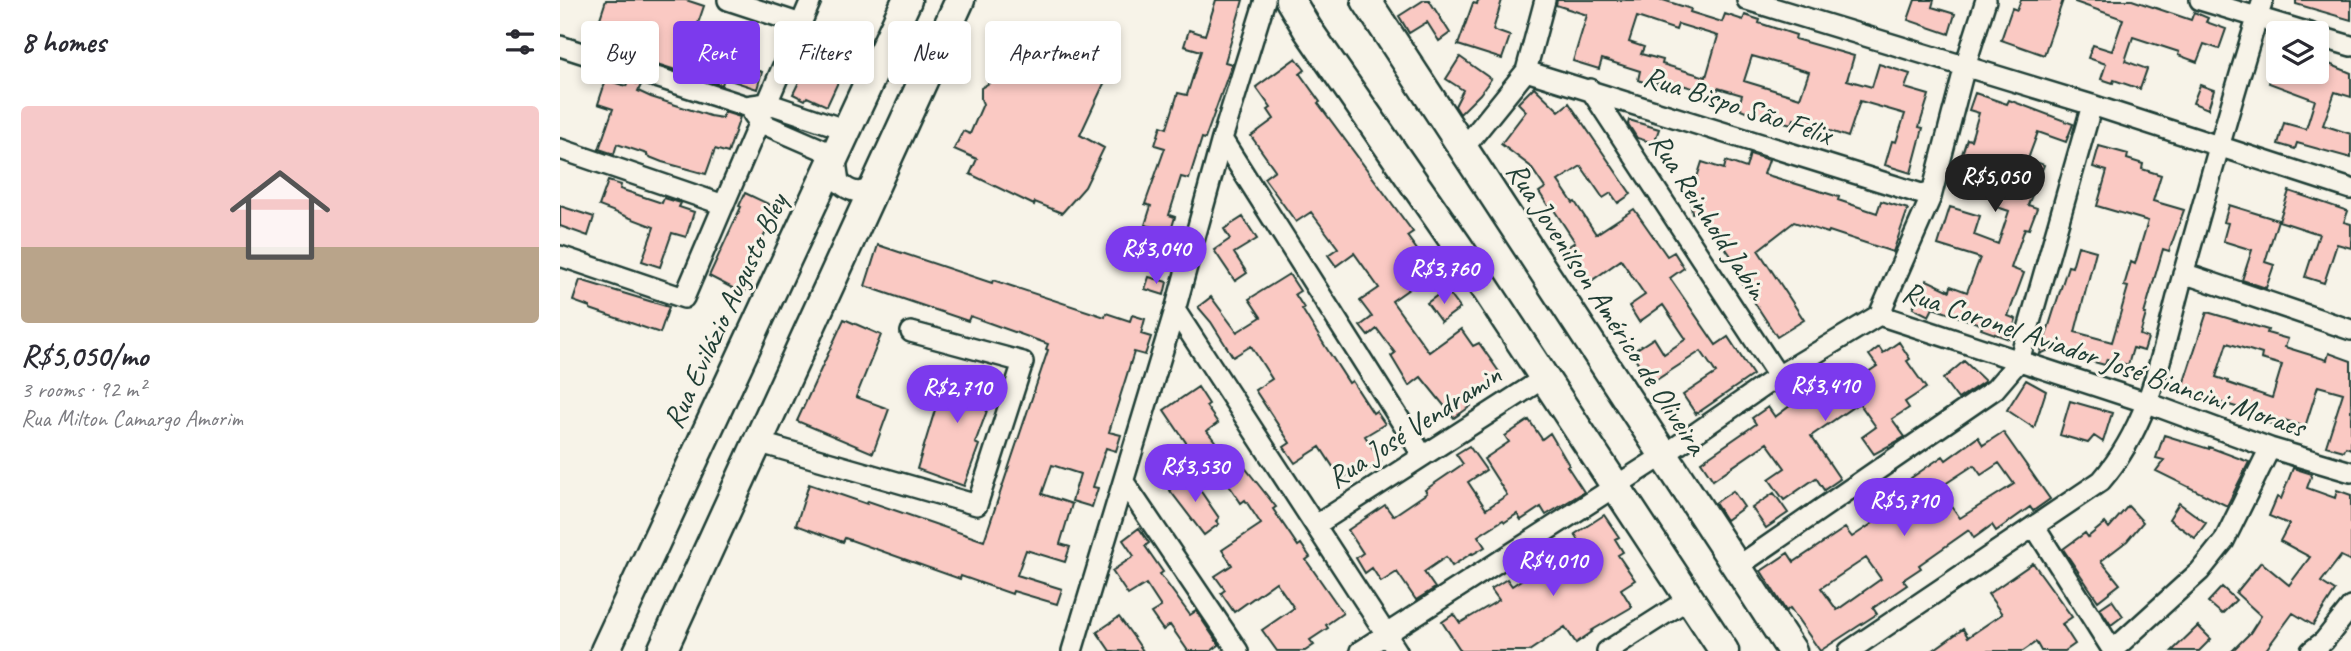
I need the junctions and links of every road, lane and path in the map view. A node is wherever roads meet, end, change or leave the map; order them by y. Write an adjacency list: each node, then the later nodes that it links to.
1 (728, 0): 13 (street)
2 (811, 0): 14 (street)
3 (906, 0): 28 (main road, Rua Evilázio Augusto Bley)
4 (960, 0): 32 (main road)
5 (1265, 0): 27 (street)
6 (1290, 0): 44 (main road)
7 (1366, 0): 31 (main road, Rua Jovenilson Américo de Oliveira)
8 (1545, 0): 20 (street)
9 (1747, 0): 19 (street)
10 (1986, 0): 19 (street)
11 (2200, 0): 12 (street)
12 (2260, 9): 15 (street); 29 (street)
13 (792, 21)
14 (802, 21)
15 (2284, 21)
16 (2329, 40): 18 (street)
17 (560, 46): 25 (street)
18 (2351, 46)
19 (1965, 66): 24 (street); 34 (street)
20 (1526, 71): 22 (street, Rua Bispo São Félix); 31 (street)
21 (775, 84): 23 (street)
22 (1590, 89): 34 (street, Rua Bispo São Félix); 43 (street, Rua Reinhold Jabin)
23 (767, 103): 25 (street); 26 (street); 28 (street)
24 (2092, 105): 29 (street); 42 (street)
25 (746, 106): 26 (street)
26 (759, 122): 28 (street); 35 (street)
27 (1222, 139): 38 (street); 49 (street)
28 (841, 142): 32 (street); 60 (main road, Rua Evilázio Augusto Bley)
29 (2220, 147): 33 (street); 37 (street)
30 (560, 149): 35 (street)
31 (1462, 149): 48 (main road, Rua Jovenilson Américo de Oliveira)
32 (874, 188): 46 (main road)
33 (2351, 188)
34 (1931, 197): 39 (street)
35 (723, 205): 36 (street)
36 (560, 256)
37 (2183, 273): 40 (street); 45 (street)
38 (1175, 310): 51 (street); 53 (street)
39 (1879, 314): 42 (street, Rua Coronel Aviador José Biancini Moraes); 43 (street)
40 (2351, 330)
41 (911, 332): 46 (street)
42 (2019, 361): 45 (street, Rua Coronel Aviador José Biancini Moraes); 55 (street)
43 (1778, 376): 48 (street)
44 (1544, 377): 49 (street, Rua José Vendramin); 52 (main road)
45 (2148, 403): 47 (street, Rua Coronel Aviador José Biancini Moraes); 54 (street)
46 (757, 442): 61 (main road)
47 (2270, 448): 50 (street, Rua Coronel Aviador José Biancini Moraes); 69 (street)
48 (1664, 455): 52 (street); 55 (main road, Rua Jovenilson Américo de Oliveira)
49 (1423, 456): 53 (street, Rua José Vendramin)
50 (2351, 472)
51 (1124, 482): 59 (street); 62 (street)
52 (1615, 486): 56 (main road); 58 (street)
53 (1316, 525): 58 (street)
54 (2034, 526): 68 (street); 69 (street)
55 (1737, 567): 67 (main road, Rua Jovenilson Américo de Oliveira)
56 (1690, 598): 65 (street); 66 (main road)
57 (2351, 607): 70 (street)
58 (1385, 634): 63 (street); 64 (street)
59 (1076, 647)
60 (605, 651)
61 (662, 651)
62 (1238, 651)
63 (1360, 651)
64 (1397, 651)
65 (1607, 651)
66 (1724, 651)
67 (1793, 651)
68 (1849, 651)
69 (2113, 651)
70 (2311, 651)

